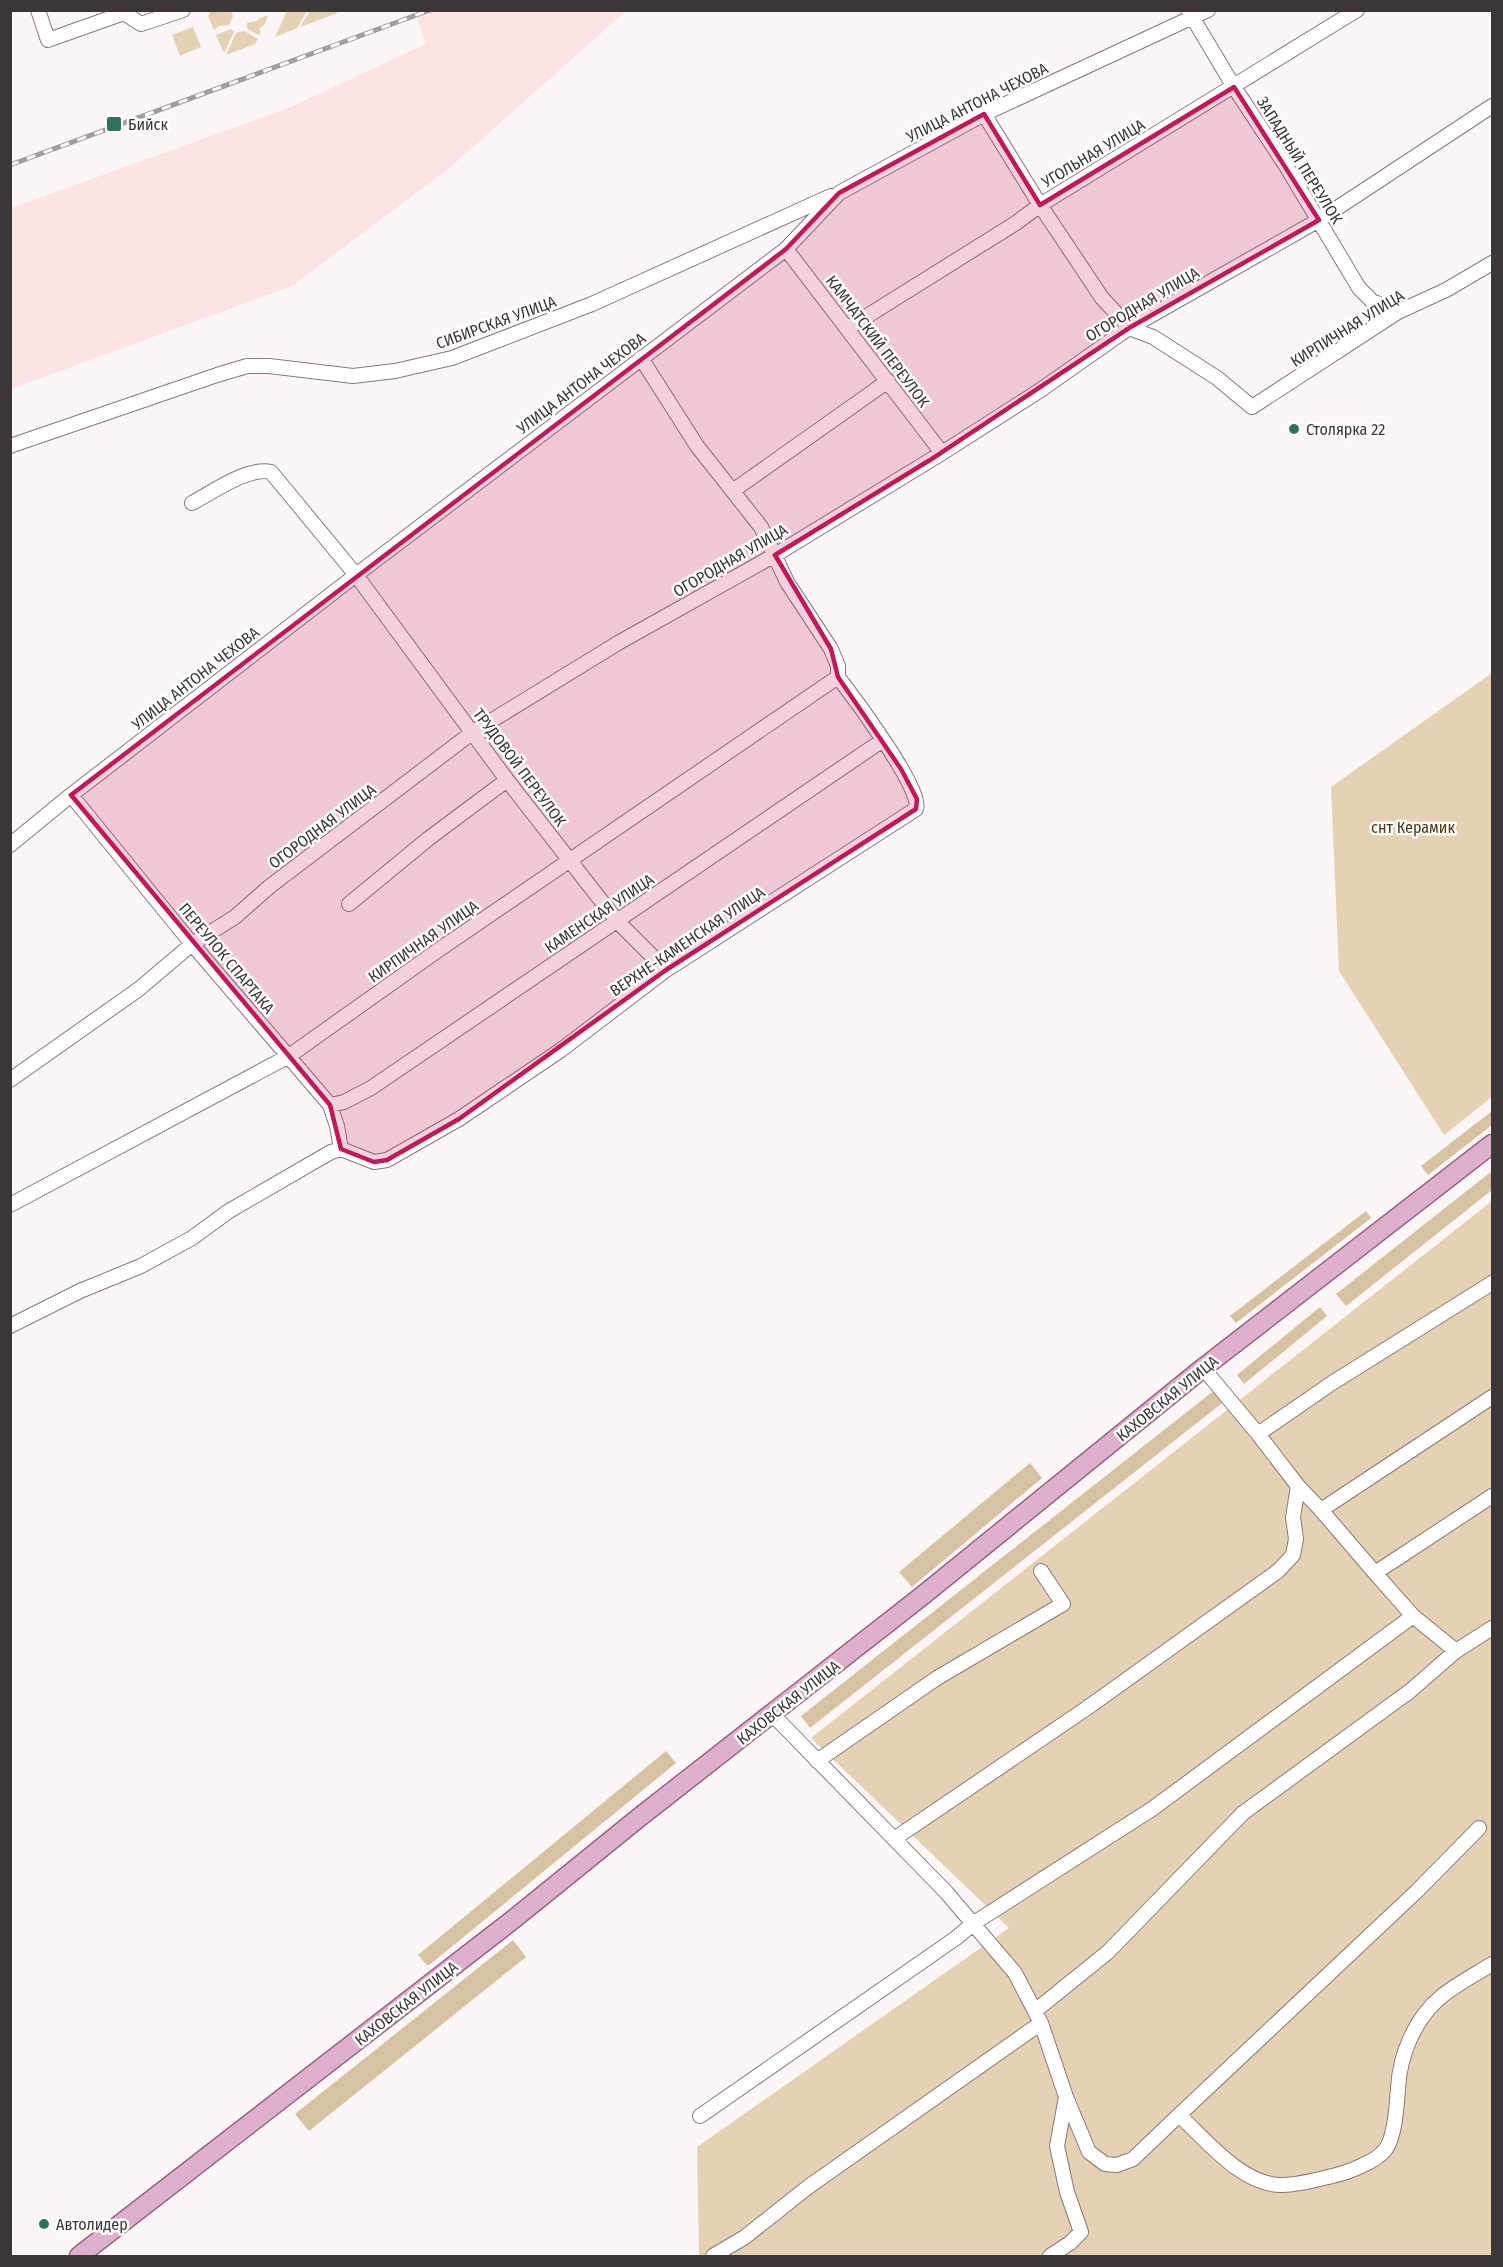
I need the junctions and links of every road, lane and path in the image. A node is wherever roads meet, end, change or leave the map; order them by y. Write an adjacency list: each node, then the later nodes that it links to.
1 (38, 10): 2 (street)
2 (183, 10)
3 (1208, 10): 5 (street, УЛИЦА АНТОНА ЧЕХОВА)
4 (1357, 10): 6 (street, УГОЛЬНАЯ УЛИЦА)
5 (1189, 14): 6 (street, ЗАПАДНЫЙ ПЕРЕУЛОК); 8 (street, УЛИЦА АНТОНА ЧЕХОВА)
6 (1234, 87): 10 (street, УГОЛЬНАЯ УЛИЦА); 11 (street, ЗАПАДНЫЙ ПЕРЕУЛОК)
7 (1492, 106): 11 (street, ОГОРОДНАЯ УЛИЦА)
8 (984, 114): 9 (street, УЛИЦА АНТОНА ЧЕХОВА); 10 (street)
9 (839, 193): 12 (street, УЛИЦА АНТОНА ЧЕХОВА); 19 (street, СИБИРСКАЯ УЛИЦА)
10 (1040, 205): 15 (street, УГОЛЬНАЯ УЛИЦА); 16 (street)
11 (1319, 220): 14 (street, ЗАПАДНЫЙ ПЕРЕУЛОК); 16 (street, ОГОРОДНАЯ УЛИЦА)
12 (786, 249): 15 (street, КАМЧАТСКИЙ ПЕРЕУЛОК); 17 (street, УЛИЦА АНТОНА ЧЕХОВА)
13 (1492, 263): 14 (street, КИРПИЧНАЯ УЛИЦА)
14 (1398, 312): 16 (street, КИРПИЧНАЯ УЛИЦА)
15 (848, 328): 18 (street, КАМЧАТСКИЙ ПЕРЕУЛОК)
16 (1130, 328): 20 (street, ОГОРОДНАЯ УЛИЦА)
17 (641, 358): 21 (street); 24 (street, УЛИЦА АНТОНА ЧЕХОВА)
18 (888, 381): 20 (street, КАМЧАТСКИЙ ПЕРЕУЛОК); 21 (street)
19 (10, 446)
20 (942, 453): 23 (street, ОГОРОДНАЯ УЛИЦА)
21 (734, 490): 23 (street)
22 (192, 503): 24 (street, ТРУДОВОЙ ПЕРЕУЛОК)
23 (775, 555): 25 (street); 26 (street, ОГОРОДНАЯ УЛИЦА)
24 (356, 575): 26 (street, ТРУДОВОЙ ПЕРЕУЛОК); 29 (street, УЛИЦА АНТОНА ЧЕХОВА)
25 (838, 677): 27 (street, ВЕРХНЕ-КАМЕНСКАЯ УЛИЦА); 31 (street, КИРПИЧНАЯ УЛИЦА)
26 (473, 732): 28 (street, ТРУДОВОЙ ПЕРЕУЛОК); 34 (street, ОГОРОДНАЯ УЛИЦА)
27 (883, 740): 33 (street, КАМЕНСКАЯ УЛИЦА); 35 (street, ВЕРХНЕ-КАМЕНСКАЯ УЛИЦА)
28 (507, 780): 31 (street, ТРУДОВОЙ ПЕРЕУЛОК); 32 (street)
29 (71, 795): 30 (street, УЛИЦА АНТОНА ЧЕХОВА); 34 (street, ПЕРЕУЛОК СПАРТАКА)
30 (10, 845)
31 (570, 860): 33 (street, ТРУДОВОЙ ПЕРЕУЛОК); 36 (street, КИРПИЧНАЯ УЛИЦА)
32 (349, 904)
33 (617, 921): 35 (street, ТРУДОВОЙ ПЕРЕУЛОК); 38 (street, КАМЕНСКАЯ УЛИЦА)
34 (192, 944): 36 (street, ПЕРЕУЛОК СПАРТАКА); 37 (street, ОГОРОДНАЯ УЛИЦА)
35 (666, 970): 40 (street, ВЕРХНЕ-КАМЕНСКАЯ УЛИЦА)
36 (289, 1056): 38 (street, ПЕРЕУЛОК СПАРТАКА); 41 (street, КИРПИЧНАЯ УЛИЦА)
37 (10, 1080)
38 (330, 1105): 40 (street, ПЕРЕУЛОК СПАРТАКА)
39 (1492, 1144): 44 (main road, КАХОВСКАЯ УЛИЦА)
40 (341, 1149): 43 (street)
41 (10, 1205)
42 (1492, 1284): 46 (street)
43 (10, 1326)
44 (1203, 1368): 46 (street); 55 (main road, КАХОВСКАЯ УЛИЦА)
45 (1492, 1397): 49 (street)
46 (1258, 1434): 47 (street)
47 (1298, 1486): 49 (street); 58 (street)
48 (1492, 1496): 51 (street)
49 (1321, 1509): 51 (street)
50 (1041, 1571): 56 (street)
51 (1375, 1573): 52 (street)
52 (1413, 1616): 54 (street); 59 (street)
53 (1492, 1628): 54 (street)
54 (1456, 1651): 61 (street)
55 (772, 1714): 56 (street); 65 (main road, КАХОВСКАЯ УЛИЦА)
56 (817, 1761): 58 (street)
57 (1479, 1828): 63 (street)
58 (894, 1839): 59 (street)
59 (974, 1923): 61 (street); 64 (street)
60 (1492, 1964): 63 (street)
61 (1038, 2017): 62 (street); 66 (street)
62 (1066, 2097): 63 (street); 67 (street)
63 (1179, 2115)
64 (700, 2116)
65 (79, 2256)
66 (713, 2256)
67 (1050, 2256)

